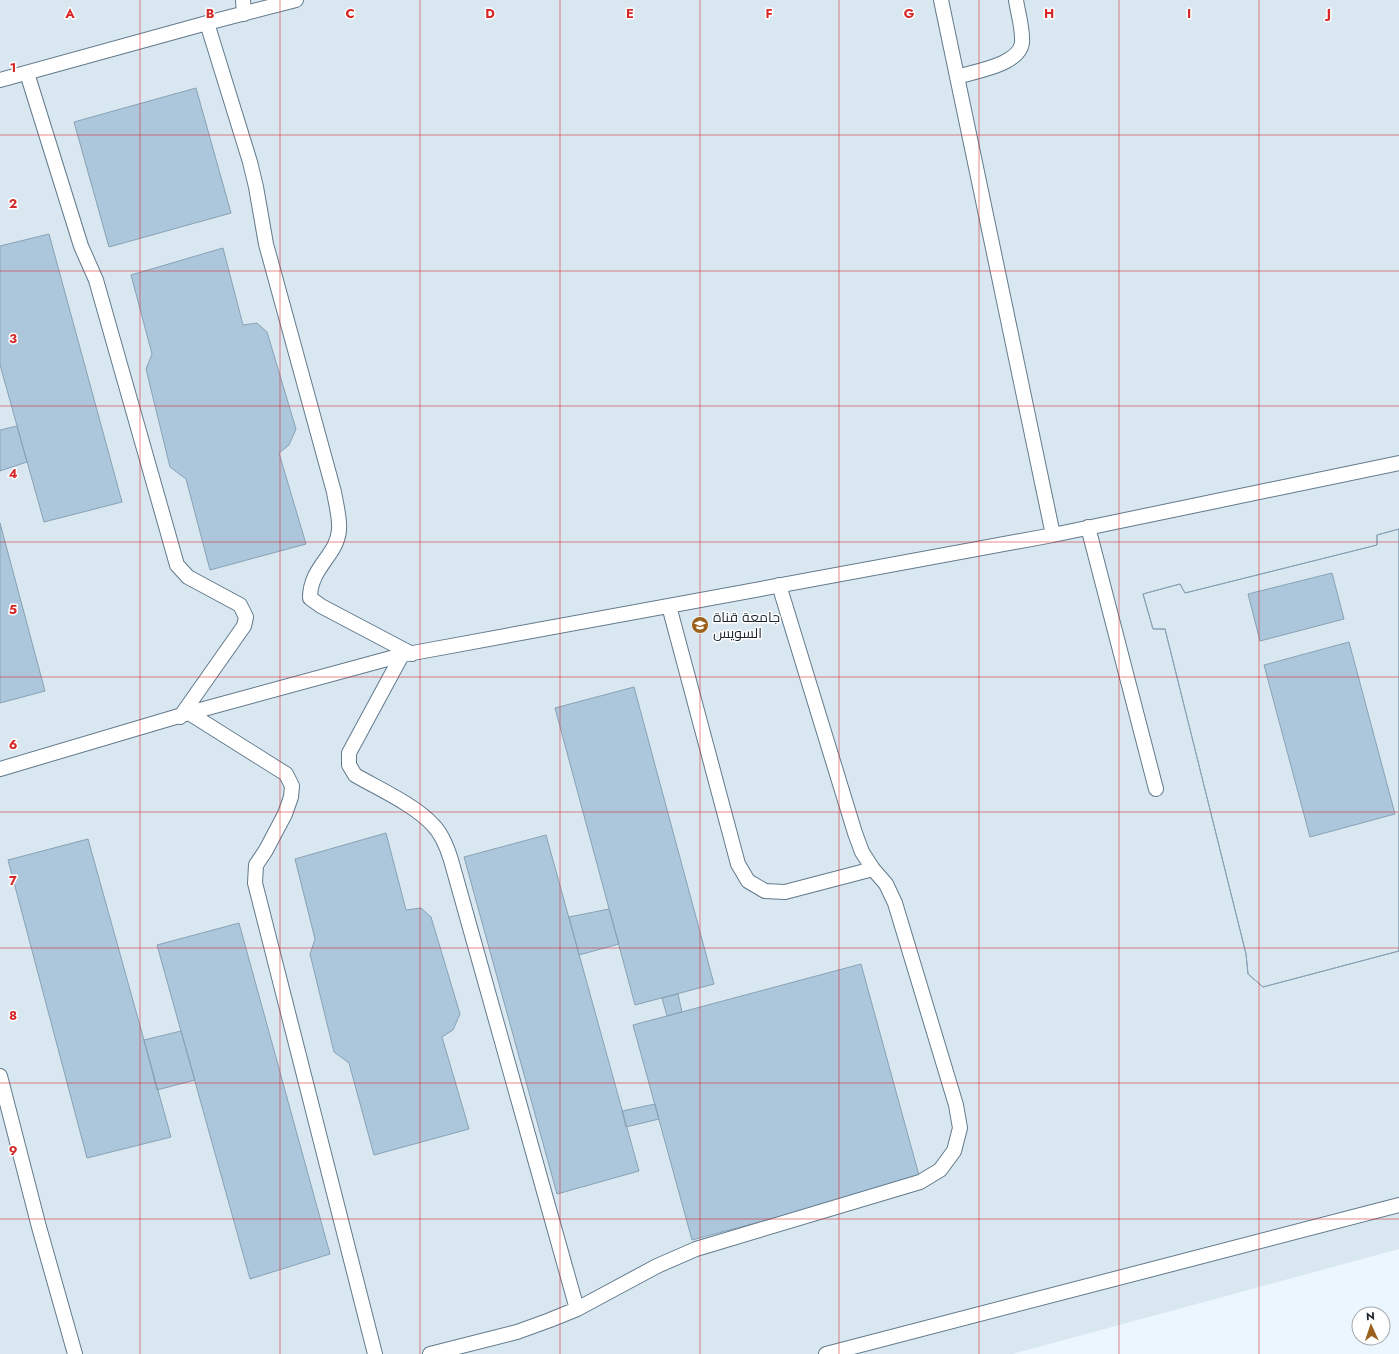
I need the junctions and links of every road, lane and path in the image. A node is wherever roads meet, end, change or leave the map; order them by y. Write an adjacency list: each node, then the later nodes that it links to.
1 (296, 0): 4 (lane)
2 (941, 0): 7 (lane)
3 (1016, 0): 7 (lane)
4 (244, 7): 5 (lane)
5 (207, 23): 6 (lane); 14 (lane)
6 (27, 73): 8 (lane); 15 (lane)
7 (957, 77): 11 (lane)
8 (0, 80)
9 (1399, 463): 10 (lane)
10 (1088, 527): 11 (lane); 17 (lane)
11 (1053, 535): 12 (lane)
12 (780, 585): 13 (lane); 18 (lane)
13 (668, 606): 14 (lane); 18 (lane)
14 (406, 654): 15 (lane); 21 (lane)
15 (185, 715): 16 (lane); 23 (lane)
16 (0, 769)
17 (1156, 789)
18 (873, 869): 21 (lane)
19 (0, 1076): 22 (lane)
20 (1399, 1205): 25 (lane)
21 (577, 1309): 24 (lane)
22 (75, 1354)
23 (375, 1354)
24 (430, 1354)
25 (826, 1354)

